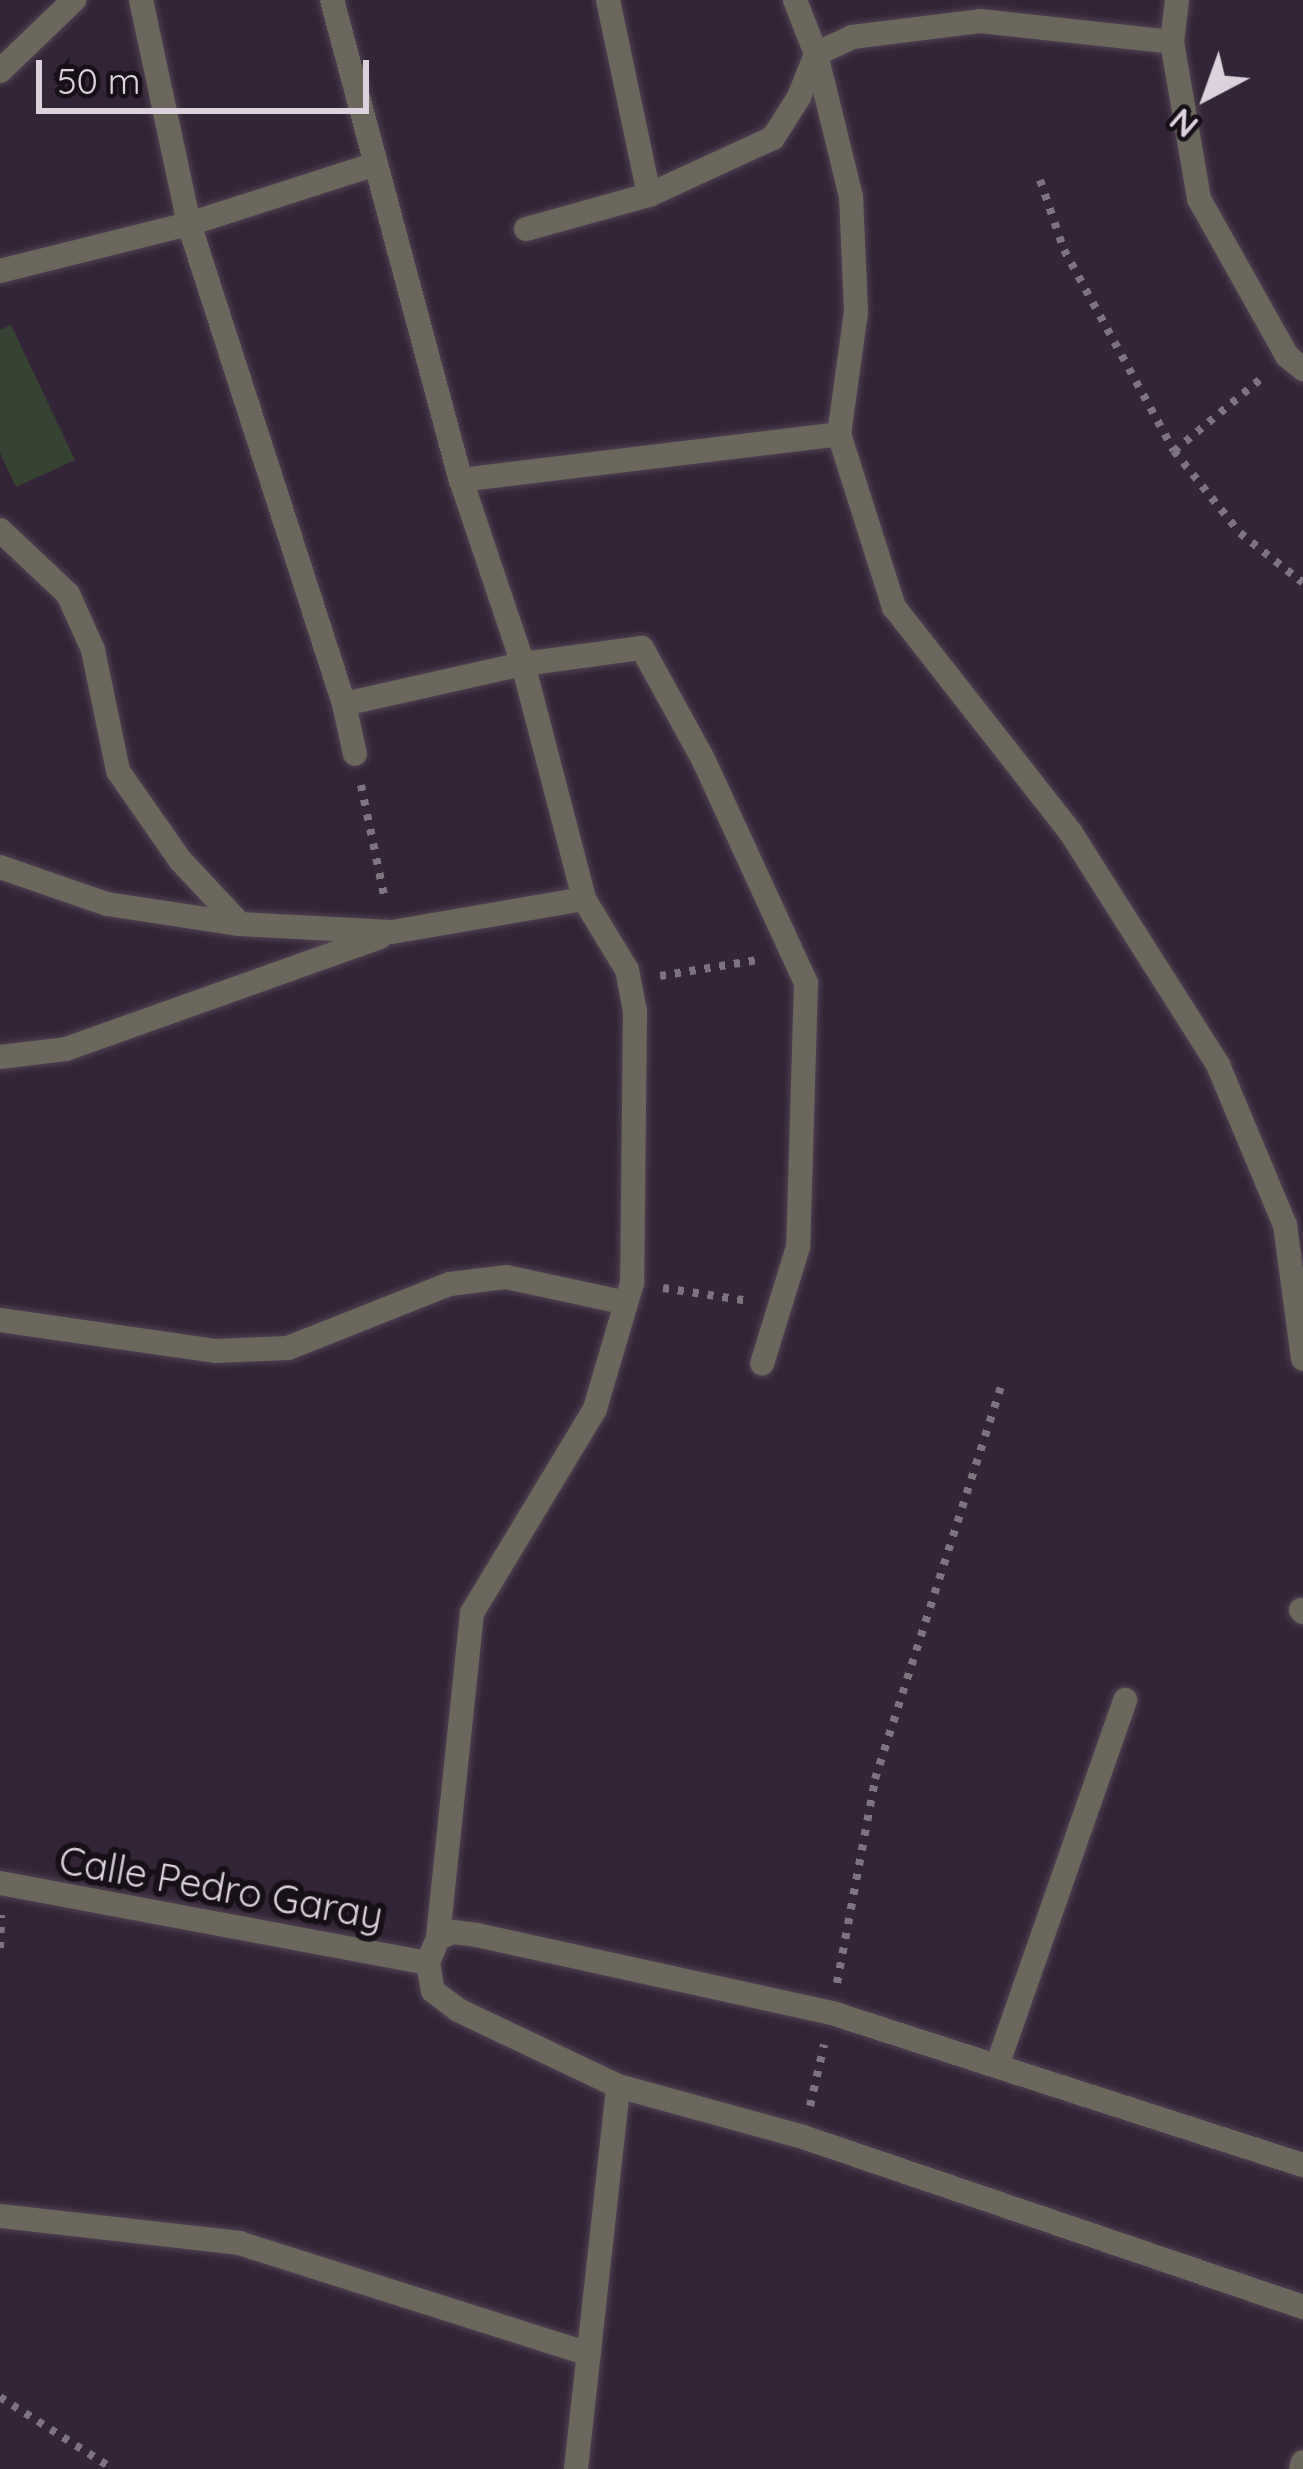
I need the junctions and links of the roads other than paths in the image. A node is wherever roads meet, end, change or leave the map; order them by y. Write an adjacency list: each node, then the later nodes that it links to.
1 (74, 0): 9 (street)
2 (141, 0): 12 (street)
3 (332, 0): 10 (street)
4 (608, 0): 11 (street)
5 (795, 0): 8 (street)
6 (1177, 0): 7 (street)
7 (1172, 42): 8 (street); 15 (street)
8 (816, 54): 11 (street); 16 (street)
9 (0, 71)
10 (376, 164): 12 (street); 17 (street)
11 (649, 195): 13 (street)
12 (189, 224): 14 (street); 20 (street)
13 (526, 229)
14 (0, 271)
15 (1295, 363)
16 (839, 434): 17 (street); 29 (street)
17 (461, 480): 19 (street)
18 (0, 530): 24 (street)
19 (523, 664): 20 (street); 23 (street); 30 (street)
20 (344, 704): 21 (street)
21 (355, 754)
22 (0, 867): 24 (street)
23 (584, 899): 25 (street); 27 (street)
24 (239, 924): 25 (street)
25 (392, 932): 26 (street)
26 (0, 1057)
27 (628, 1293): 28 (street); 33 (street)
28 (0, 1320)
29 (1303, 1359)
30 (762, 1364)
31 (1125, 1700): 35 (street)
32 (0, 1883): 34 (street, Calle Pedro Garay)
33 (438, 1938): 34 (street); 35 (street)
34 (428, 1963): 36 (street)
35 (997, 2066): 37 (street)
36 (619, 2086): 39 (street); 40 (street)
37 (1303, 2164)
38 (0, 2216): 40 (street)
39 (1303, 2307)
40 (589, 2354): 41 (street)
41 (576, 2469)

